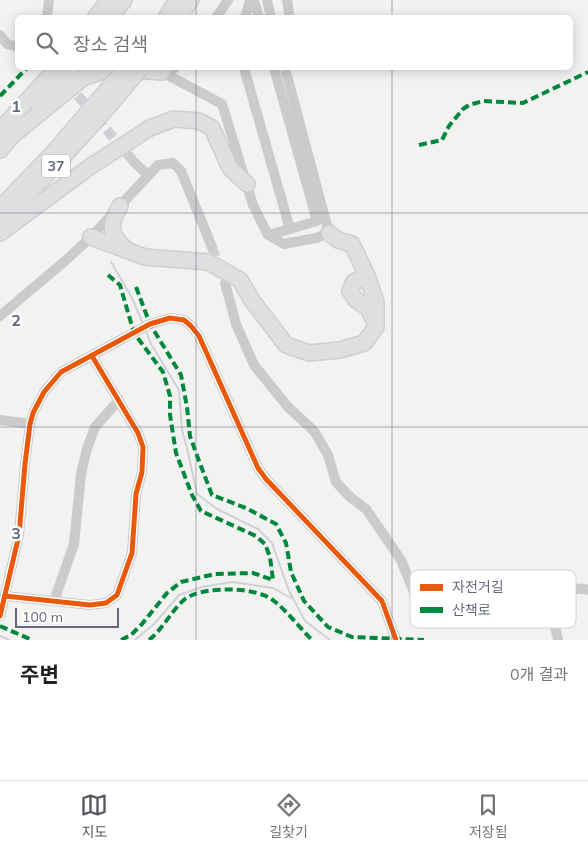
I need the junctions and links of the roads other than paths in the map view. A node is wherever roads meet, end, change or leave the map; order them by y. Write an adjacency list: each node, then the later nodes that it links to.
1 (49, 0): 11 (street)
2 (109, 0): 12 (highway)
3 (124, 0): 13 (highway)
4 (178, 0): 14 (highway)
5 (191, 0): 15 (highway)
6 (228, 0): 16 (street)
7 (250, 0): 17 (street)
8 (254, 0): 18 (street)
9 (268, 0): 19 (street)
10 (287, 0): 20 (street)
11 (47, 15)
12 (98, 15)
13 (112, 15)
14 (168, 15)
15 (181, 15)
16 (218, 15)
17 (247, 15)
18 (258, 15)
19 (270, 15)
20 (289, 15)
21 (0, 35): 22 (street)
22 (15, 47)
23 (55, 70): 33 (highway)
24 (69, 70): 33 (highway)
25 (106, 70): 33 (highway)
26 (125, 70): 32 (highway, 37, bridge)
27 (139, 70): 32 (highway, 37, bridge)
28 (168, 70): 37 (street)
29 (245, 70): 41 (street)
30 (275, 70): 41 (street)
31 (286, 70): 43 (street)
32 (105, 101): 39 (highway, 37); 40 (highway, 37)
33 (6, 132): 34 (highway)
34 (0, 150)
35 (134, 162): 36 (street)
36 (148, 175): 38 (street); 46 (street)
37 (247, 184): 42 (highway); 44 (street)
38 (120, 206): 45 (street); 47 (highway)
39 (0, 208)
40 (0, 223)
41 (290, 229): 44 (street)
42 (0, 233)
43 (329, 233): 44 (street); 48 (highway)
44 (268, 235)
45 (91, 237): 47 (highway); 50 (street)
46 (212, 247)
47 (127, 250): 51 (highway)
48 (367, 276): 51 (highway); 51 (highway)
49 (225, 283): 56 (street)
50 (0, 316)
51 (376, 327)
52 (92, 356): 53 (street); 55 (street); 62 (street)
53 (119, 400): 60 (street); 60 (street)
54 (0, 420): 55 (street)
55 (30, 424): 59 (street)
56 (410, 582)
57 (576, 590): 58 (street)
58 (588, 590)
59 (4, 596): 60 (street); 61 (street)
60 (54, 601)
61 (0, 616)
62 (396, 640)

